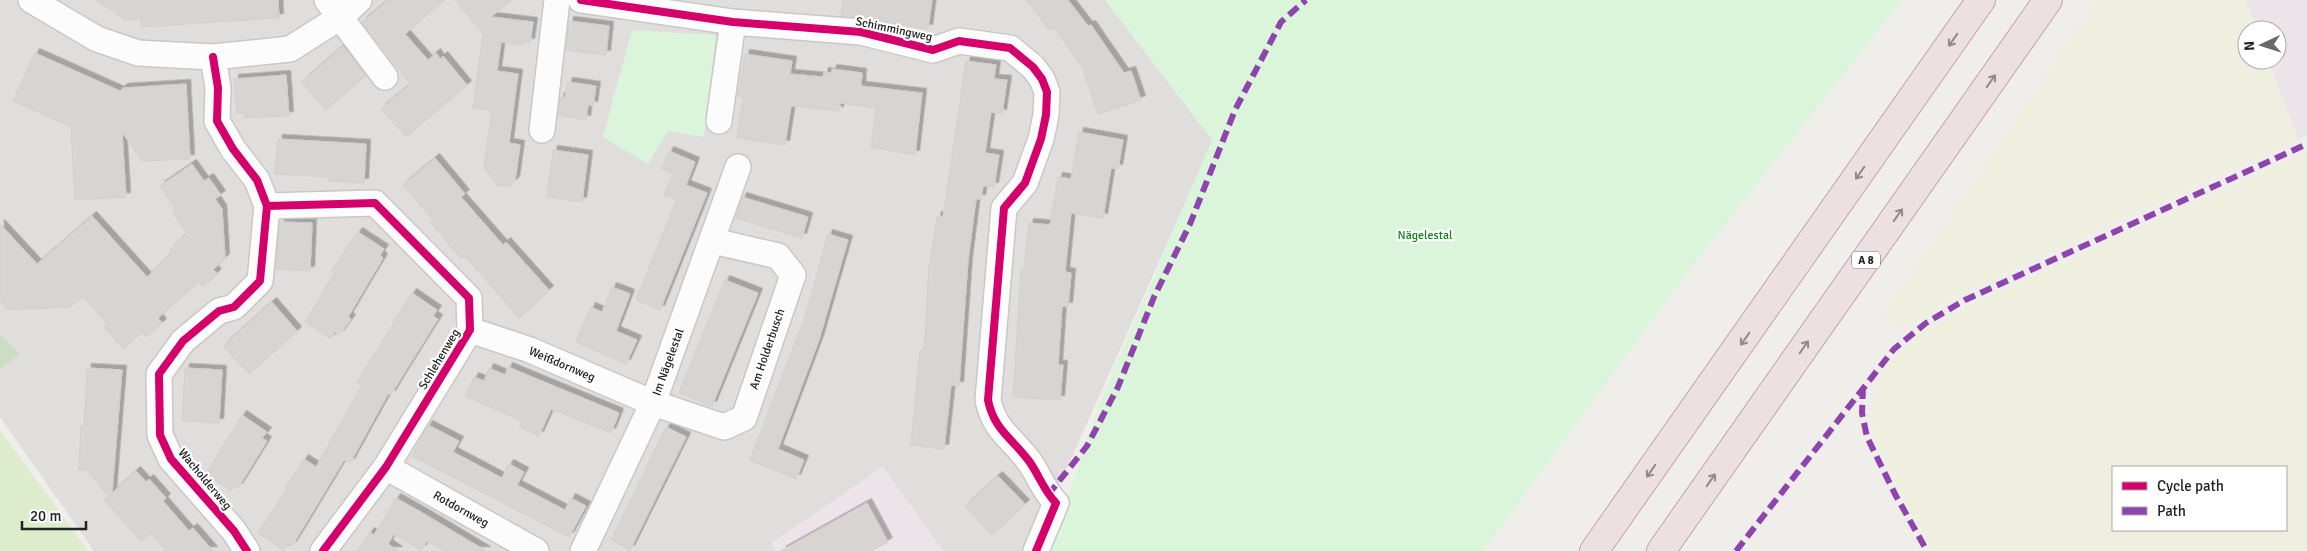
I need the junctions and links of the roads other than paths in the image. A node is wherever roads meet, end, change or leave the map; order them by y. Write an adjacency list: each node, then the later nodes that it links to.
1 (31, 0): 9 (street)
2 (558, 0): 12 (street)
3 (581, 0): 7 (street, Schimmingweg)
4 (1981, 0): 24 (highway, one-way to 24)
5 (2048, 0): 25 (highway, A 8, one-way to 5)
6 (343, 5): 9 (street); 10 (street)
7 (682, 6): 8 (street, Schimmingweg)
8 (733, 22): 11 (street); 23 (street, Schimmingweg)
9 (213, 57): 14 (street, Wacholderweg)
10 (386, 77)
11 (719, 121)
12 (542, 130)
13 (738, 166): 15 (street, Im Nägelestal)
14 (267, 206): 16 (street, Schlehenweg); 19 (street, Wacholderweg)
15 (713, 241): 17 (street, Im Nägelestal); 17 (street, Am Holderbusch)
16 (470, 330): 17 (street, Weißdornweg); 18 (street, Schlehenweg)
17 (653, 403): 22 (street, Im Nägelestal)
18 (386, 467): 20 (street, Schlehenweg); 21 (street, Rotdornweg)
19 (247, 551)
20 (323, 551)
21 (536, 551)
22 (583, 551)
23 (1036, 551)
24 (1594, 551)
25 (1661, 551)

